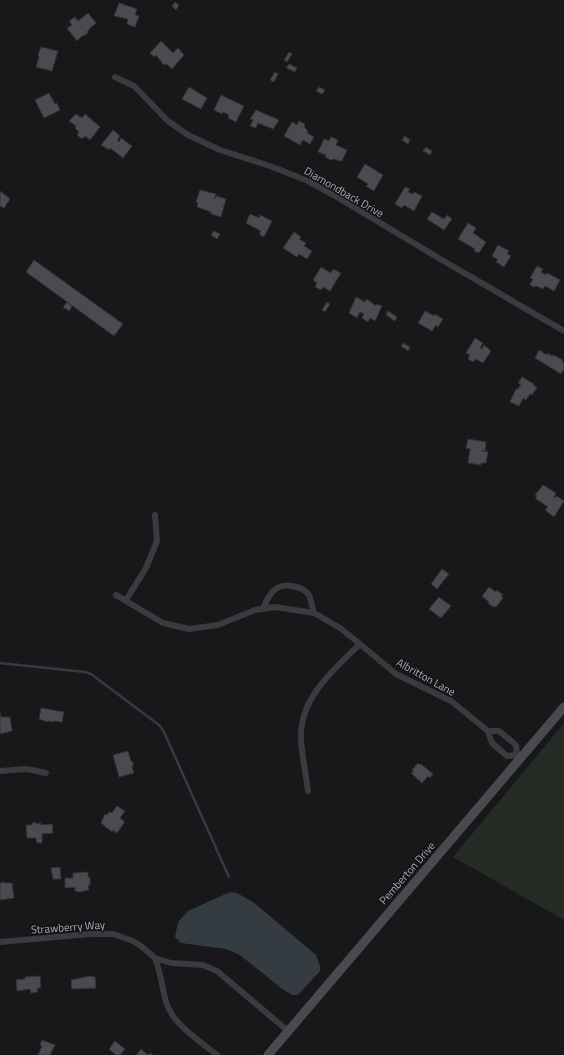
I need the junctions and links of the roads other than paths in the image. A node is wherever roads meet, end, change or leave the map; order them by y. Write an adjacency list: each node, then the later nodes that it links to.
1 (115, 77): 2 (street, Diamondback Drive)
2 (564, 331)
3 (155, 515): 5 (street)
4 (116, 595): 5 (street)
5 (126, 600): 6 (street)
6 (263, 609): 7 (street); 7 (street)
7 (314, 613): 8 (street, Albritton Lane)
8 (360, 644): 10 (street, Albritton Lane); 14 (street)
9 (564, 708): 11 (street, Pemberton Drive)
10 (488, 730): 11 (street, Albritton Lane); 11 (street)
11 (519, 757): 17 (street, Pemberton Drive)
12 (0, 771): 13 (street)
13 (46, 773)
14 (308, 791)
15 (0, 942): 16 (street, Strawberry Way)
16 (155, 958): 17 (street, Strawberry Way); 18 (street)
17 (288, 1031): 19 (street, Pemberton Drive)
18 (217, 1055)
19 (268, 1055)

